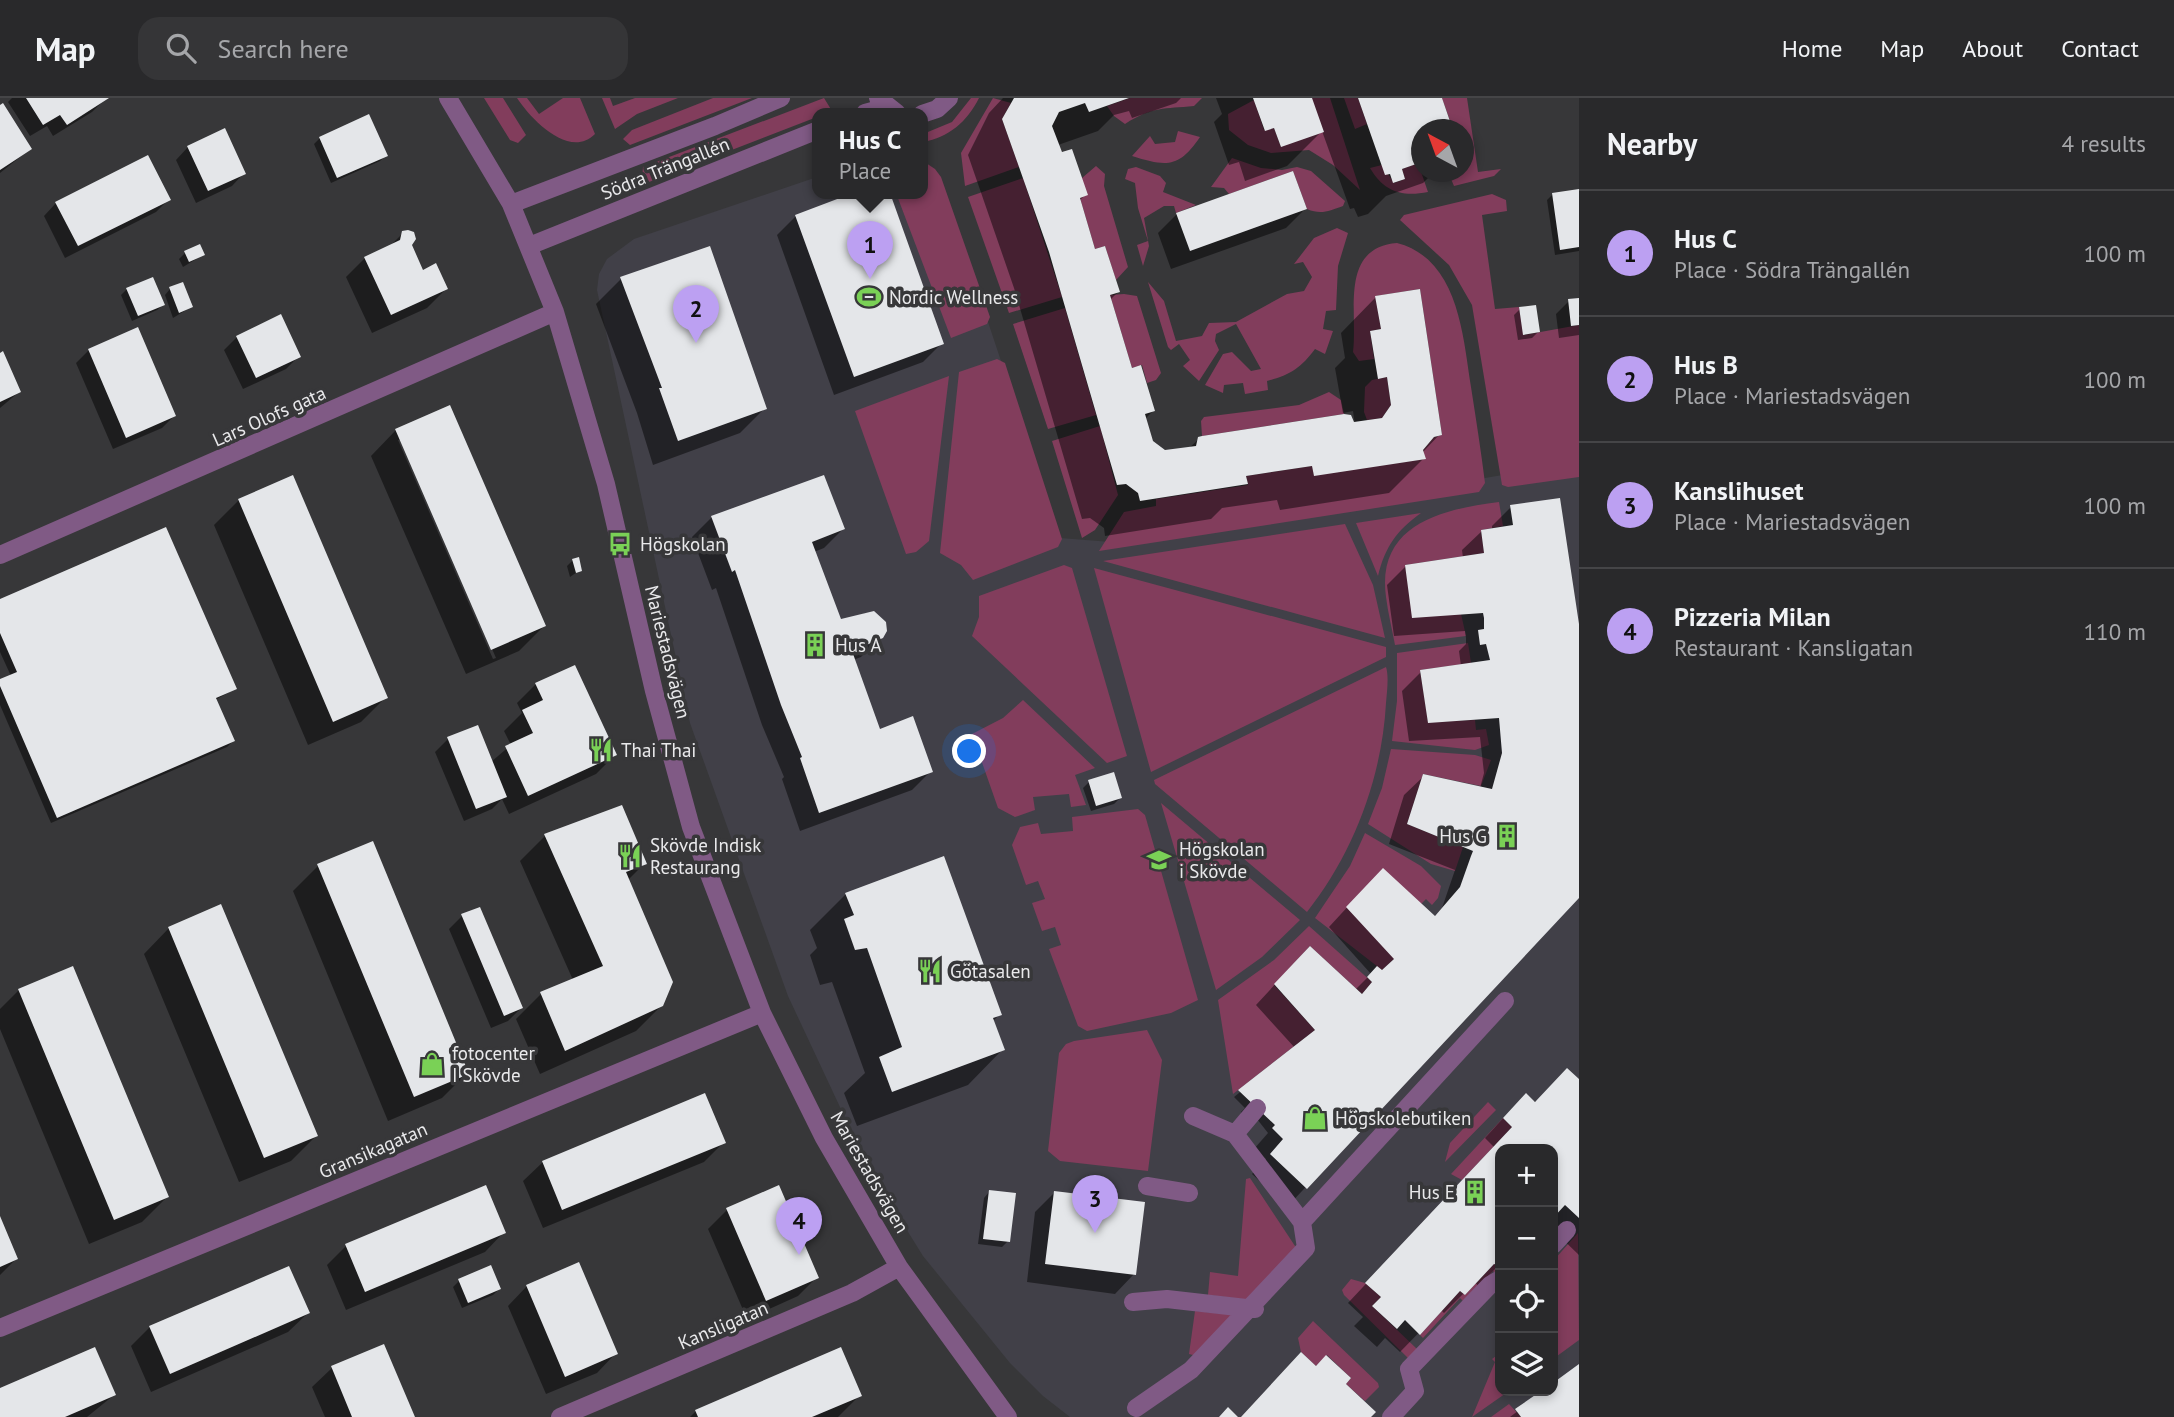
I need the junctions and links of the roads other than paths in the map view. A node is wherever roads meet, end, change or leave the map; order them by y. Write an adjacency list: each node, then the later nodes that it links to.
1 (448, 98): 6 (street, Mariestadsvägen)
2 (781, 98): 6 (street, Södra Trängallén)
3 (949, 98): 4 (street)
4 (928, 112)
5 (812, 132): 7 (street, Södra Trängallén)
6 (511, 204): 7 (street, Mariestadsvägen)
7 (529, 246): 8 (street, Mariestadsvägen)
8 (555, 313): 9 (street, Lars Olofs gata); 11 (street, Mariestadsvägen)
9 (0, 555)
10 (1505, 1001): 17 (street)
11 (762, 1013): 20 (street, Mariestadsvägen); 24 (street, Gransikagatan)
12 (1257, 1108): 14 (street)
13 (1194, 1116): 14 (street)
14 (1235, 1134): 17 (street)
15 (1147, 1186): 16 (street)
16 (1189, 1193)
17 (1302, 1222): 23 (street)
18 (1567, 1230): 19 (street)
19 (1558, 1240)
20 (899, 1267): 26 (street, Kansligatan); 27 (street, Mariestadsvägen)
21 (1495, 1282): 28 (street)
22 (1133, 1302): 23 (street)
23 (1253, 1308): 25 (street)
24 (0, 1328)
25 (1136, 1408)
26 (560, 1417)
27 (1008, 1417)
28 (1391, 1417)

